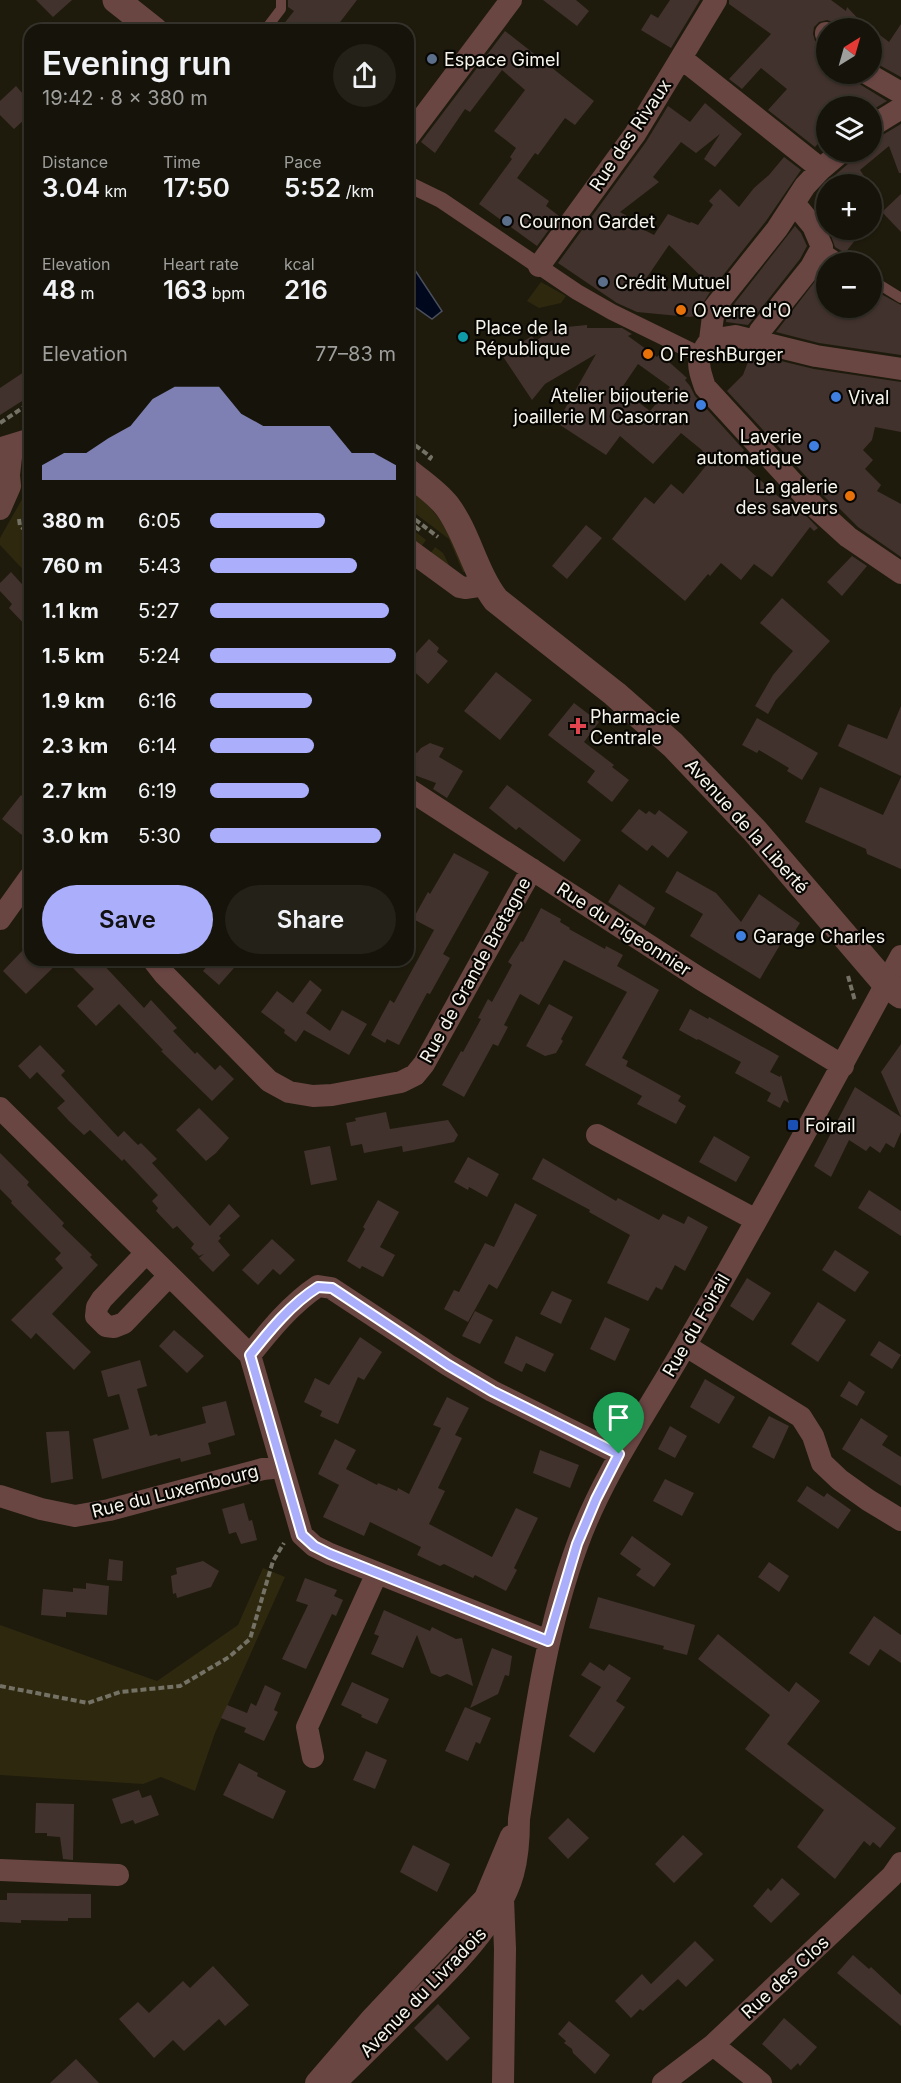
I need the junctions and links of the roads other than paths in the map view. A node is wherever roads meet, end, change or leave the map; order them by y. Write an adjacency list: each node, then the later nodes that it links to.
1 (117, 0): 5 (street)
2 (281, 0): 6 (lane)
3 (511, 0): 12 (street)
4 (716, 0): 7 (street, Rue des Rivaux)
5 (147, 24)
6 (270, 24)
7 (681, 58): 14 (street); 19 (street, Rue des Rivaux)
8 (882, 82): 9 (street)
9 (901, 93)
10 (901, 108): 11 (street)
11 (882, 120)
12 (414, 129)
13 (829, 162): 14 (street)
14 (821, 169): 16 (street)
15 (414, 187): 19 (street)
16 (794, 203): 17 (street); 23 (street)
17 (822, 247): 18 (lane); 22 (street)
18 (829, 252)
19 (539, 267): 23 (street)
20 (882, 286): 21 (lane)
21 (901, 298)
22 (756, 341): 23 (street); 24 (street)
23 (705, 347): 29 (street)
24 (901, 369)
25 (14, 447): 27 (street)
26 (414, 476): 30 (street, Avenue de la Liberté)
27 (9, 511)
28 (414, 553): 30 (street)
29 (901, 573)
30 (485, 585): 37 (street, Avenue de la Liberté)
31 (414, 793): 32 (street, Rue du Pigeonnier)
32 (532, 869): 36 (street, Rue de Grande Bretagne); 38 (street, Rue du Pigeonnier)
33 (24, 886): 34 (street)
34 (0, 919)
35 (901, 956): 37 (street, Rue du Foirail)
36 (158, 966)
37 (893, 990): 38 (street, Rue du Foirail)
38 (843, 1066): 41 (street, Rue du Foirail)
39 (0, 1108): 42 (street)
40 (597, 1135): 41 (street)
41 (756, 1220): 44 (street, Rue du Foirail)
42 (146, 1253): 43 (street); 43 (street)
43 (169, 1276): 45 (street)
44 (686, 1346): 46 (street, Rue du Foirail); 49 (street)
45 (250, 1355): 46 (street); 47 (street)
46 (619, 1454): 51 (street, Rue du Foirail)
47 (281, 1467): 48 (street, Rue du Luxembourg); 50 (street)
48 (0, 1496)
49 (901, 1520)
50 (377, 1573): 51 (street); 52 (street)
51 (548, 1641): 56 (street, Rue du Foirail)
52 (313, 1757)
53 (901, 1863): 59 (street, Rue des Clos)
54 (0, 1870): 55 (street)
55 (118, 1875)
56 (494, 1897): 57 (street, Rue du Foirail); 58 (street, Rue du Foirail); 60 (street, Avenue du Livradois)
57 (488, 1926): 58 (street); 61 (street, Avenue du Livradois)
58 (505, 1949): 62 (street, Rue du Foirail)
59 (713, 2045): 63 (street, Rue des Clos); 64 (street)
60 (315, 2083)
61 (335, 2083)
62 (503, 2083)
63 (663, 2083)
64 (761, 2083)

